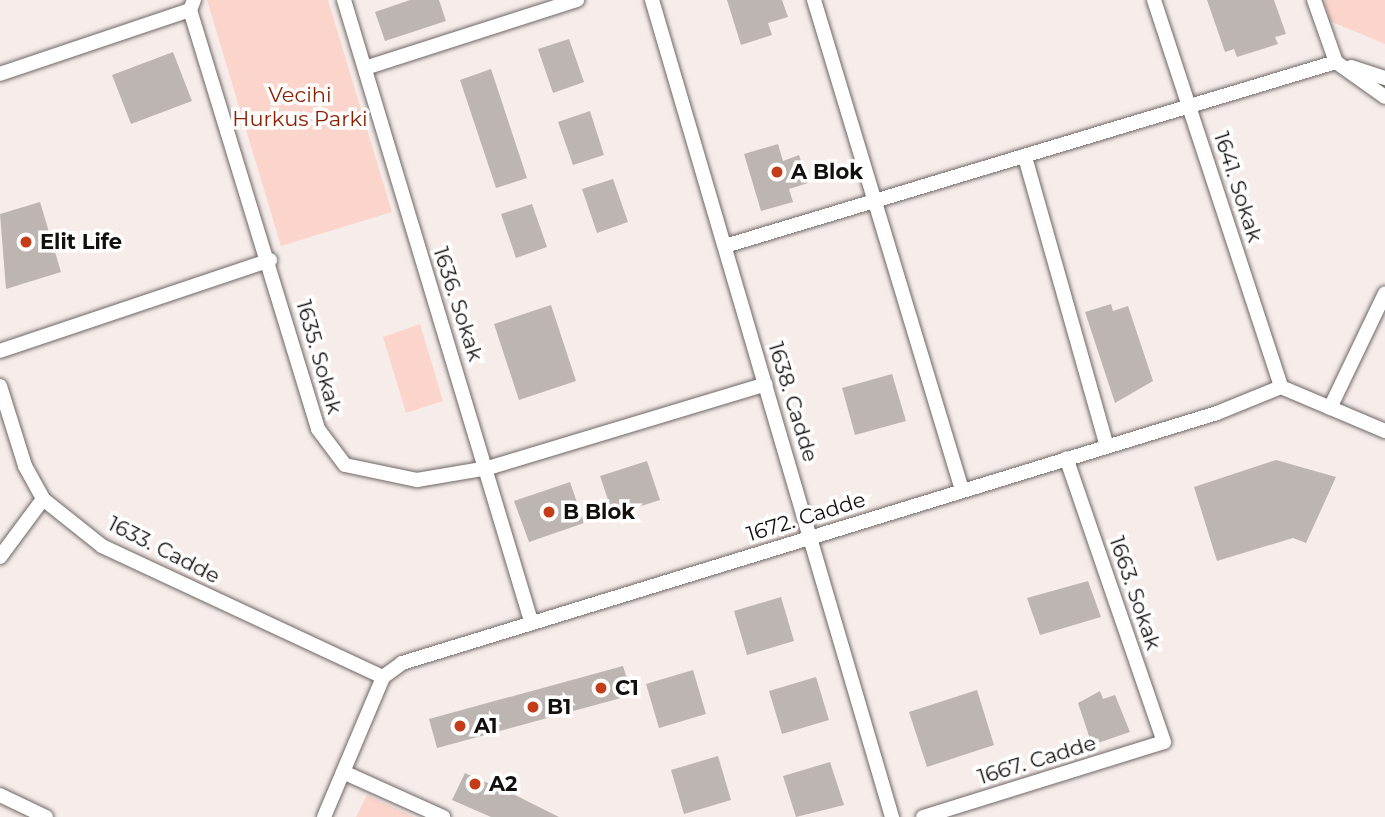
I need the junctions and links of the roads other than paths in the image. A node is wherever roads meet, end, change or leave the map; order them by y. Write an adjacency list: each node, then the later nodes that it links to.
1 (344, 0): 9 (street, 1636. Sokak)
2 (576, 0): 9 (street)
3 (652, 0): 16 (street, 1638. Cadde)
4 (814, 0): 15 (street)
5 (1154, 0): 13 (street, 1641. Sokak)
6 (1314, 0): 8 (street)
7 (192, 5): 10 (street); 17 (street, 1635. Sokak)
8 (1336, 62): 11 (street); 12 (street); 13 (street)
9 (365, 68): 27 (street, 1636. Sokak)
10 (0, 74)
11 (1385, 78)
12 (1385, 97)
13 (1190, 107): 14 (street); 22 (street, 1641. Sokak)
14 (1024, 157): 15 (street); 25 (street)
15 (876, 203): 16 (street); 28 (street)
16 (725, 246): 20 (street, 1638. Cadde)
17 (270, 260): 19 (street); 27 (street, 1635. Sokak)
18 (1385, 293): 23 (street)
19 (0, 351)
20 (765, 384): 27 (street, 1635. Sokak); 30 (street, 1638. Cadde)
21 (0, 386): 29 (street, 1633. Cadde)
22 (1281, 387): 23 (street); 25 (street, 1672. Cadde)
23 (1331, 408): 24 (street)
24 (1385, 431)
25 (1107, 446): 26 (street, 1672. Cadde)
26 (1066, 458): 28 (street, 1672. Cadde); 34 (street, 1663. Sokak)
27 (488, 468): 32 (street, 1636. Sokak)
28 (962, 490): 30 (street, 1672. Cadde)
29 (43, 499): 31 (street); 33 (street, 1633. Cadde)
30 (812, 537): 32 (street, 1672. Cadde); 40 (street, 1638. Cadde)
31 (0, 557)
32 (531, 621): 33 (street, 1672. Cadde)
33 (383, 677): 35 (street)
34 (1164, 742): 41 (street, 1667. Cadde)
35 (343, 772): 38 (street); 39 (street)
36 (0, 795): 37 (street)
37 (46, 817)
38 (324, 817)
39 (443, 817)
40 (892, 817)
41 (923, 817)

